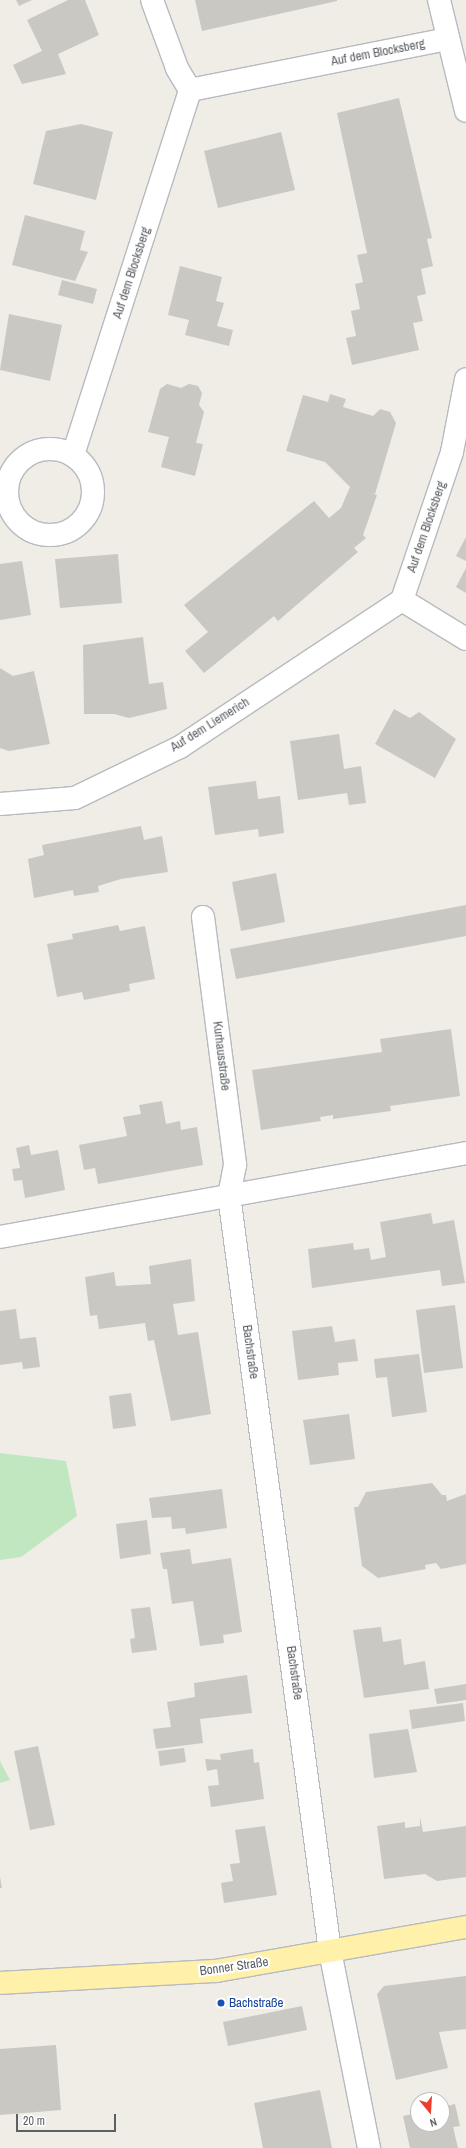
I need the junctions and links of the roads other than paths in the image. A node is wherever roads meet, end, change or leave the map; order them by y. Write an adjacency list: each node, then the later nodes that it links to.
1 (152, 0): 4 (street)
2 (439, 0): 3 (street)
3 (448, 39): 4 (street, Auf dem Blocksberg); 5 (street)
4 (190, 90): 7 (street, Auf dem Blocksberg)
5 (466, 111)
6 (466, 379): 8 (street, Auf dem Blocksberg)
7 (73, 455)
8 (402, 600): 9 (street); 10 (street, Auf dem Liemerich)
9 (466, 639)
10 (0, 804)
11 (203, 917): 13 (street, Kurhausstraße)
12 (466, 1153): 13 (street)
13 (229, 1195): 14 (street); 16 (street, Bachstraße)
14 (0, 1237)
15 (466, 1927): 16 (main road, Bonner Straße)
16 (330, 1951): 17 (main road, Bonner Straße); 18 (street, Bachstraße)
17 (0, 1983)
18 (369, 2148)

